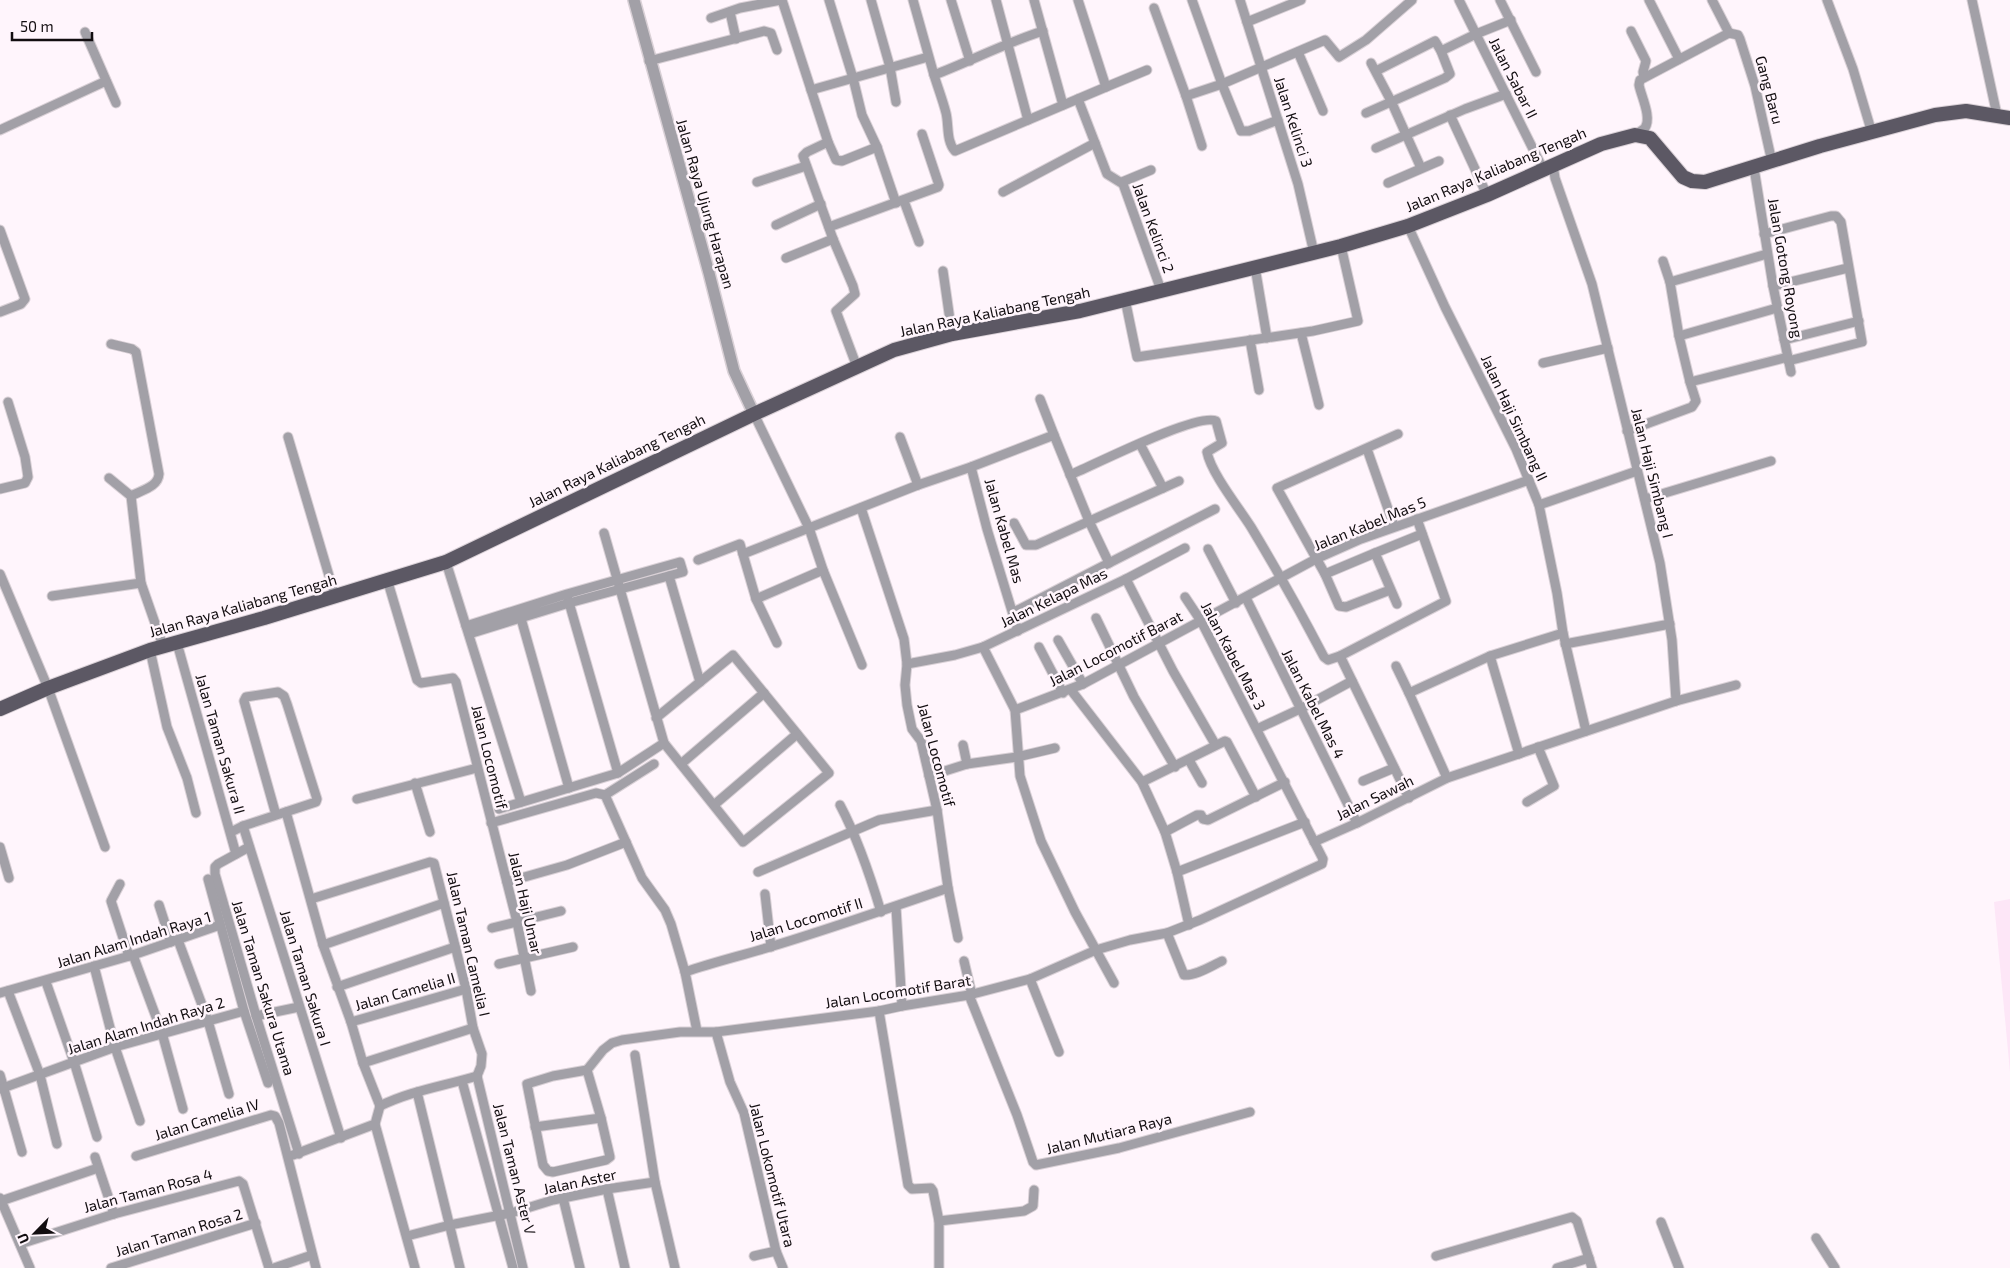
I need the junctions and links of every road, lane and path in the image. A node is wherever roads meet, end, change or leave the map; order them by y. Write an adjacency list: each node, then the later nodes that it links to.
1 (634, 0): 38 (street, Jalan Raya Ujung Harapan)
2 (782, 0): 20 (street); 52 (street)
3 (829, 0): 48 (street)
4 (871, 0): 41 (street)
5 (914, 0): 36 (street)
6 (951, 0): 39 (street)
7 (996, 0): 32 (street)
8 (1034, 0): 26 (street)
9 (1078, 0): 51 (street)
10 (1192, 0): 50 (street)
11 (1240, 0): 25 (street, Jalan Kelinci 3)
12 (1301, 0): 25 (street)
13 (1412, 0): 35 (street)
14 (1459, 0): 30 (street, Jalan Sabar II)
15 (1500, 0): 24 (street)
16 (1649, 0): 37 (street)
17 (1712, 0): 29 (street, Gang Baru)
18 (1827, 0): 67 (street)
19 (1972, 0): 63 (street)
20 (739, 4): 22 (street)
21 (1154, 8): 54 (street)
22 (730, 12): 23 (street); 31 (street)
23 (711, 18)
24 (1511, 20): 30 (street); 45 (street)
25 (1247, 22): 42 (street, Jalan Kelinci 3)
26 (1042, 31): 32 (street); 59 (street)
27 (1631, 31): 47 (street)
28 (85, 32): 49 (street)
29 (1729, 32): 37 (street); 77 (street, Gang Baru)
30 (1476, 34): 34 (street); 53 (street, Jalan Sabar II)
31 (736, 39): 33 (street); 38 (street)
32 (1008, 43): 39 (street); 64 (street)
33 (777, 50)
34 (1441, 51): 44 (street); 56 (street)
35 (1298, 52): 42 (street); 60 (street)
36 (928, 57): 41 (street); 46 (street)
37 (1679, 59): 47 (street)
38 (649, 61): 129 (street, Jalan Raya Ujung Harapan)
39 (970, 61): 46 (street)
40 (1371, 63): 44 (street)
41 (890, 67): 48 (street); 57 (street)
42 (1261, 68): 50 (street); 65 (street, Jalan Kelinci 3)
43 (1148, 70): 51 (street)
44 (1376, 71): 56 (street)
45 (1536, 72)
46 (934, 76): 64 (street)
47 (1644, 77): 70 (street)
48 (853, 78): 52 (street); 74 (street)
49 (106, 81): 58 (street); 66 (street)
50 (1222, 84): 54 (street); 65 (street)
51 (1106, 87): 55 (street)
52 (811, 90): 71 (street)
53 (1506, 94): 62 (street); 79 (street, Jalan Sabar II)
54 (1186, 96): 73 (street)
55 (1078, 99): 59 (street); 72 (street, Jalan Kelinci 2)
56 (1391, 101): 61 (street); 69 (street)
57 (896, 102)
58 (116, 103)
59 (1063, 105): 64 (street)
60 (1323, 111)
61 (1366, 113)
62 (1450, 115): 69 (street); 87 (street)
63 (2003, 116): 67 (main road)
64 (1028, 120)
65 (1278, 120): 98 (street, Jalan Kelinci 3)
66 (0, 130)
67 (1872, 133): 77 (main road)
68 (922, 134): 88 (street)
69 (1406, 135): 75 (street); 80 (street)
70 (1635, 135): 79 (main road, Jalan Raya Kaliabang Tengah); 81 (main road)
71 (828, 142): 74 (street); 78 (street)
72 (1094, 143): 84 (street, Jalan Kelinci 2); 86 (street)
73 (1202, 146)
74 (877, 147): 88 (street)
75 (1376, 148)
76 (1439, 161): 80 (street)
77 (1772, 162): 81 (main road)
78 (806, 166): 83 (street); 89 (street)
79 (1548, 167): 87 (main road, Jalan Raya Kaliabang Tengah); 119 (street, Jalan Haji Simbang I)
80 (1421, 168): 85 (street)
81 (1754, 168): 94 (street, Jalan Gotong Royong)
82 (1151, 170): 84 (street)
83 (757, 182)
84 (1122, 182): 107 (street, Jalan Kelinci 2)
85 (1388, 183)
86 (1003, 192)
87 (1487, 195): 91 (main road, Jalan Raya Kaliabang Tengah)
88 (900, 202): 92 (street); 96 (street)
89 (821, 204): 90 (street); 92 (street)
90 (776, 224)
91 (1408, 226): 97 (main road, Jalan Raya Kaliabang Tengah); 142 (street, Jalan Haji Simbang II)
92 (830, 227): 95 (street)
93 (0, 230): 110 (street)
94 (1764, 234): 99 (street, Jalan Gotong Royong); 103 (street)
95 (834, 239): 100 (street); 122 (street)
96 (919, 242)
97 (1341, 246): 98 (main road, Jalan Raya Kaliabang Tengah); 112 (street)
98 (1314, 253): 102 (main road, Jalan Raya Kaliabang Tengah)
99 (1767, 254): 105 (street); 106 (street, Jalan Gotong Royong)
100 (786, 258)
101 (1664, 261): 105 (street)
102 (1255, 267): 107 (main road, Jalan Raya Kaliabang Tengah); 115 (street)
103 (1848, 268): 106 (street); 111 (street)
104 (943, 271): 113 (street)
105 (1670, 282): 114 (street)
106 (1773, 286): 109 (street, Jalan Gotong Royong)
107 (1161, 290): 108 (main road, Jalan Raya Kaliabang Tengah)
108 (1124, 299): 113 (main road, Jalan Raya Kaliabang Tengah); 116 (street)
109 (1777, 308): 114 (street); 117 (street, Jalan Gotong Royong)
110 (0, 312)
111 (1859, 321): 117 (street); 120 (street)
112 (1301, 333): 115 (street); 128 (street)
113 (952, 334): 122 (main road, Jalan Raya Kaliabang Tengah)
114 (1679, 336): 124 (street)
115 (1267, 338): 116 (street)
116 (1250, 340): 125 (street)
117 (1784, 340): 120 (street, Jalan Gotong Royong)
118 (110, 344): 147 (street)
119 (1608, 348): 121 (street); 130 (street, Jalan Haji Simbang I)
120 (1788, 359): 123 (street, Jalan Gotong Royong); 124 (street)
121 (1543, 363)
122 (857, 367): 129 (main road, Jalan Raya Kaliabang Tengah)
123 (1791, 372)
124 (1690, 382): 130 (street)
125 (1259, 390)
126 (1040, 399): 132 (street)
127 (8, 402): 146 (street)
128 (1318, 404)
129 (754, 414): 156 (street); 165 (main road, Jalan Raya Kaliabang Tengah)
130 (1627, 431): 139 (street, Jalan Haji Simbang I)
131 (1398, 434): 136 (street)
132 (1054, 435): 138 (street); 140 (street)
133 (288, 436): 179 (street)
134 (900, 437): 144 (street)
135 (1140, 444): 140 (street); 145 (street); 171 (street)
136 (1367, 449): 155 (street); 163 (street)
137 (1771, 461): 148 (street)
138 (971, 467): 144 (street); 186 (street, Jalan Kabel Mas)
139 (1637, 471): 148 (street, Jalan Haji Simbang I); 149 (street)
140 (1070, 475): 153 (street)
141 (109, 478): 147 (street)
142 (1529, 480): 149 (street, Jalan Haji Simbang II); 152 (street, Jalan Kabel Mas 5)
143 (1179, 481): 145 (street)
144 (918, 485): 150 (street)
145 (1163, 488): 153 (street)
146 (0, 489)
147 (131, 496): 175 (street)
148 (1645, 499): 190 (street, Jalan Haji Simbang I)
149 (1539, 505): 193 (street, Jalan Haji Simbang II)
150 (861, 508): 156 (street); 204 (street, Jalan Locomotif)
151 (1215, 509): 166 (street)
152 (1417, 519): 155 (street, Jalan Kabel Mas 5); 158 (street)
153 (1089, 521): 154 (street); 166 (street)
154 (1014, 523)
155 (1394, 526): 163 (street, Jalan Kabel Mas 5)
156 (809, 528): 162 (street); 167 (street)
157 (604, 533): 174 (street)
158 (1422, 534): 161 (street); 202 (street)
159 (1184, 548): 173 (street)
160 (1208, 549): 184 (street)
161 (1375, 553): 169 (street); 177 (street)
162 (743, 554): 164 (street); 183 (street)
163 (1316, 559): 169 (street); 171 (street, Jalan Kabel Mas 5)
164 (698, 560)
165 (446, 562): 172 (main road, Jalan Raya Kaliabang Tengah); 191 (street)
166 (1109, 563): 186 (street)
167 (823, 570): 183 (street); 205 (street)
168 (0, 574): 212 (street)
169 (1325, 574): 177 (street)
170 (669, 576): 174 (street); 176 (street); 209 (street)
171 (1282, 578): 182 (street, Jalan Kabel Mas 5); 202 (street)
172 (387, 579): 179 (main road, Jalan Raya Kaliabang Tengah); 236 (street, Jalan Locomotif)
173 (1126, 579): 192 (street, Jalan Kelapa Mas); 197 (street, Jalan Kelapa Mas)
174 (616, 580): 176 (street); 181 (street)
175 (141, 583): 178 (street); 201 (street)
176 (619, 589): 181 (street); 220 (street)
177 (1390, 590): 185 (street)
178 (52, 596)
179 (335, 596): 195 (main road, Jalan Raya Kaliabang Tengah)
180 (1185, 596): 189 (street, Jalan Kabel Mas 3)
181 (568, 598): 187 (street); 238 (street)
182 (1246, 598): 184 (street, Jalan Kabel Mas 5); 218 (street, Jalan Kabel Mas 4)
183 (756, 599): 196 (street)
184 (1236, 603): 189 (street, Jalan Kabel Mas 5)
185 (1397, 604)
186 (1014, 612): 192 (street, Jalan Kabel Mas)
187 (520, 614): 191 (street); 246 (street)
188 (1096, 618): 206 (street)
189 (1201, 621): 197 (street, Jalan Locomotif Barat); 221 (street, Jalan Kabel Mas 3)
190 (1670, 624): 198 (street); 216 (street, Jalan Haji Simbang I)
191 (468, 630): 251 (street)
192 (1018, 631): 200 (street, Jalan Kelapa Mas)
193 (1563, 634): 198 (street, Jalan Haji Simbang II); 203 (street)
194 (1058, 640): 210 (street)
195 (177, 642): 201 (main road, Jalan Raya Kaliabang Tengah); 264 (street, Jalan Taman Sakura II)
196 (777, 643)
197 (1158, 643): 206 (street, Jalan Locomotif Barat); 225 (street, Jalan Kelapa Mas)
198 (1565, 644): 222 (street, Jalan Haji Simbang II)
199 (1039, 646): 213 (street)
200 (983, 647): 204 (street); 219 (street)
201 (156, 648): 212 (main road, Jalan Raya Kaliabang Tengah); 258 (street)
202 (1340, 656): 208 (street)
203 (1490, 656): 215 (street); 229 (street)
204 (907, 664): 239 (street, Jalan Locomotif)
205 (862, 665)
206 (1120, 665): 210 (street, Jalan Locomotif Barat); 235 (street)
207 (1396, 666): 215 (street)
208 (1352, 681): 218 (street); 237 (street)
209 (700, 682): 214 (street); 220 (street)
210 (1083, 684): 213 (street, Jalan Locomotif Barat)
211 (1736, 685): 216 (street)
212 (48, 688): 217 (main road, Jalan Raya Kaliabang Tengah); 271 (street)
213 (1067, 691): 219 (street, Jalan Locomotif Barat); 242 (street)
214 (764, 693): 223 (street); 233 (street)
215 (1409, 693): 240 (street)
216 (1676, 701): 222 (street)
217 (0, 709)
218 (1300, 709): 221 (street); 262 (street, Jalan Kabel Mas 4)
219 (1015, 710): 230 (street)
220 (656, 718): 224 (street)
221 (1257, 729): 244 (street, Jalan Locomotif Barat)
222 (1586, 732): 227 (street)
223 (797, 734): 253 (street); 253 (street)
224 (664, 743): 233 (street); 238 (street)
225 (1215, 744): 231 (street); 248 (street)
226 (963, 745): 234 (street)
227 (1538, 747): 229 (street); 252 (street)
228 (1055, 748): 230 (street)
229 (1519, 754): 240 (street, Jalan Sawah)
230 (1017, 757): 234 (street); 299 (street)
231 (1189, 760): 235 (street); 243 (street)
232 (654, 764): 247 (street)
233 (681, 764): 253 (street)
234 (967, 764): 239 (street)
235 (1175, 767): 242 (street)
236 (477, 768): 245 (street); 260 (street, Jalan Locomotif)
237 (1394, 768): 241 (street); 249 (street)
238 (618, 773): 246 (street)
239 (929, 776): 256 (street, Jalan Locomotif)
240 (1447, 778): 249 (street, Jalan Sawah)
241 (1363, 781)
242 (1142, 782): 267 (street)
243 (1202, 782)
244 (1285, 782): 248 (street); 261 (street, Jalan Locomotif Barat)
245 (415, 783): 250 (street); 265 (street)
246 (569, 788): 251 (street)
247 (605, 795): 260 (street, Jalan Locomotif); 268 (street)
248 (1256, 798): 267 (street)
249 (1409, 798): 262 (street, Jalan Sawah)
250 (357, 799)
251 (521, 802): 255 (street)
252 (1527, 802)
253 (714, 805)
254 (840, 805): 266 (street)
255 (499, 809)
256 (937, 810): 266 (street); 280 (street, Jalan Locomotif)
257 (286, 812): 259 (street); 259 (street); 282 (street)
258 (196, 813)
259 (276, 815): 263 (street)
260 (491, 822): 278 (street, Jalan Haji Umar)
261 (1305, 822): 269 (street, Jalan Locomotif Barat); 275 (street)
262 (1357, 823): 269 (street, Jalan Sawah)
263 (243, 826): 264 (street); 272 (street, Jalan Taman Sakura I)
264 (231, 832): 273 (street, Jalan Taman Sakura II)
265 (430, 832)
266 (854, 832): 274 (street); 287 (street)
267 (1165, 832): 275 (street)
268 (626, 842): 278 (street); 306 (street)
269 (1314, 842): 289 (street, Jalan Locomotif Barat)
270 (0, 847): 276 (street)
271 (105, 847)
272 (249, 847): 273 (street, Jalan Taman Sakura Utama); 316 (street, Jalan Taman Sakura I)
273 (236, 854): 319 (street, Jalan Taman Sakura Utama)
274 (758, 872)
275 (1177, 872): 289 (street)
276 (9, 878)
277 (208, 879): 290 (street)
278 (507, 882): 288 (street, Jalan Haji Umar)
279 (120, 884): 300 (street)
280 (948, 888): 285 (street); 293 (street, Jalan Locomotif)
281 (764, 894): 298 (street)
282 (311, 899): 283 (street, Jalan Taman Camelia I); 295 (street)
283 (444, 903): 295 (street); 296 (street, Jalan Taman Camelia I)
284 (159, 905): 294 (street)
285 (896, 907): 287 (street, Jalan Locomotif II); 315 (street)
286 (561, 911): 288 (street)
287 (881, 912): 298 (street, Jalan Locomotif II)
288 (517, 922): 291 (street); 301 (street, Jalan Haji Umar)
289 (1189, 924): 292 (street, Jalan Locomotif Barat)
290 (220, 925): 294 (street, Jalan Alam Indah Raya 1); 317 (street, Jalan Alam Indah Raya 1)
291 (492, 928)
292 (1167, 932): 299 (street, Jalan Locomotif Barat); 303 (street)
293 (958, 938)
294 (175, 941): 300 (street, Jalan Alam Indah Raya 1); 320 (street)
295 (323, 944): 310 (street)
296 (455, 947): 310 (street); 311 (street, Jalan Taman Camelia I)
297 (573, 947): 301 (street)
298 (771, 947): 306 (street, Jalan Locomotif II)
299 (1096, 950): 307 (street, Jalan Locomotif Barat); 309 (street)
300 (131, 956): 305 (street, Jalan Alam Indah Raya 1); 325 (street)
301 (524, 959): 304 (street); 312 (street, Jalan Haji Umar)
302 (964, 961): 314 (street)
303 (1222, 961)
304 (499, 964)
305 (94, 966): 308 (street, Jalan Alam Indah Raya 1); 326 (street)
306 (685, 972): 323 (street)
307 (1030, 979): 314 (street, Jalan Locomotif Barat); 327 (street)
308 (46, 982): 313 (street, Jalan Alam Indah Raya 1); 329 (street)
309 (1114, 983)
310 (337, 987): 321 (street)
311 (466, 989): 321 (street, Jalan Camelia II); 322 (street, Jalan Taman Camelia I)
312 (531, 991)
313 (4, 992): 333 (street)
314 (971, 995): 315 (street, Jalan Locomotif Barat); 342 (street, Jalan Mutiara Raya)
315 (902, 1006): 318 (street, Jalan Locomotif Barat)
316 (300, 1007): 319 (street); 348 (street, Jalan Taman Sakura I)
317 (244, 1011): 320 (street, Jalan Alam Indah Raya 2); 336 (street, Jalan Alam Indah Raya 1)
318 (879, 1011): 324 (street, Jalan Locomotif Barat); 364 (street)
319 (256, 1016): 351 (street, Jalan Taman Sakura Utama)
320 (208, 1022): 325 (street, Jalan Alam Indah Raya 2); 339 (street)
321 (351, 1022): 330 (street)
322 (473, 1028): 330 (street, Jalan Taman Camelia I); 334 (street, Jalan Taman Camelia I)
323 (697, 1031): 324 (street, Jalan Locomotif Barat); 331 (street, Jalan Locomotif Barat)
324 (716, 1032): 371 (street, Jalan Lokomotif Utara)
325 (162, 1033): 326 (street, Jalan Alam Indah Raya 2); 341 (street)
326 (115, 1047): 329 (street, Jalan Alam Indah Raya 2); 344 (street)
327 (1059, 1052)
328 (635, 1055): 356 (street)
329 (74, 1062): 333 (street, Jalan Alam Indah Raya 2); 347 (street)
330 (363, 1063): 340 (street)
331 (587, 1070): 343 (street); 346 (street)
332 (0, 1075): 337 (street)
333 (40, 1075): 337 (street, Jalan Alam Indah Raya 2); 349 (street)
334 (477, 1076): 335 (street); 361 (street, Jalan Taman Aster V)
335 (462, 1081): 338 (street); 363 (street, Jalan Taman Aster V)
336 (268, 1083)
337 (2, 1088): 350 (street)
338 (416, 1092): 340 (street); 367 (street)
339 (229, 1094)
340 (380, 1106): 345 (street)
341 (183, 1109)
342 (1250, 1112)
343 (601, 1118): 346 (street); 346 (street)
344 (140, 1121)
345 (376, 1124): 348 (street); 368 (street)
346 (535, 1127)
347 (97, 1137)
348 (341, 1138): 351 (street)
349 (57, 1144)
350 (22, 1152)
351 (299, 1154): 353 (street)
352 (136, 1156): 353 (street, Jalan Camelia IV)
353 (288, 1156): 372 (street, Jalan Camelia IV)
354 (95, 1157): 355 (street)
355 (98, 1168): 360 (street); 362 (street)
356 (655, 1182): 357 (street, Jalan Aster); 387 (street)
357 (607, 1189): 359 (street, Jalan Aster); 386 (street)
358 (1034, 1190): 364 (street)
359 (563, 1198): 361 (street, Jalan Aster); 385 (street)
360 (1, 1200): 370 (street)
361 (511, 1213): 363 (street, Jalan Aster); 384 (street, Jalan Taman Aster V)
362 (114, 1214): 366 (street, Jalan Taman Rosa 4); 370 (street, Jalan Taman Rosa 4)
363 (499, 1214): 367 (street, Jalan Aster); 383 (street, Jalan Taman Aster V)
364 (938, 1221): 389 (street)
365 (1661, 1222): 392 (street)
366 (256, 1223): 377 (street, Jalan Taman Rosa 2); 378 (street)
367 (450, 1225): 368 (street, Jalan Aster); 382 (street)
368 (407, 1236): 381 (street)
369 (1816, 1238): 393 (street)
370 (20, 1244): 376 (street)
371 (776, 1251): 373 (street); 388 (street, Jalan Lokomotif Utara)
372 (312, 1256): 379 (street); 380 (street, Jalan Camelia IV)
373 (754, 1256)
374 (1436, 1256): 375 (street)
375 (1589, 1258): 390 (street); 391 (street)
376 (30, 1268)
377 (111, 1268)
378 (270, 1268)
379 (274, 1268)
380 (316, 1268)
381 (415, 1268)
382 (460, 1268)
383 (513, 1268)
384 (523, 1268)
385 (580, 1268)
386 (625, 1268)
387 (675, 1268)
388 (783, 1268)
389 (939, 1268)
390 (1557, 1268)
391 (1592, 1268)
392 (1679, 1268)
393 (1835, 1268)

